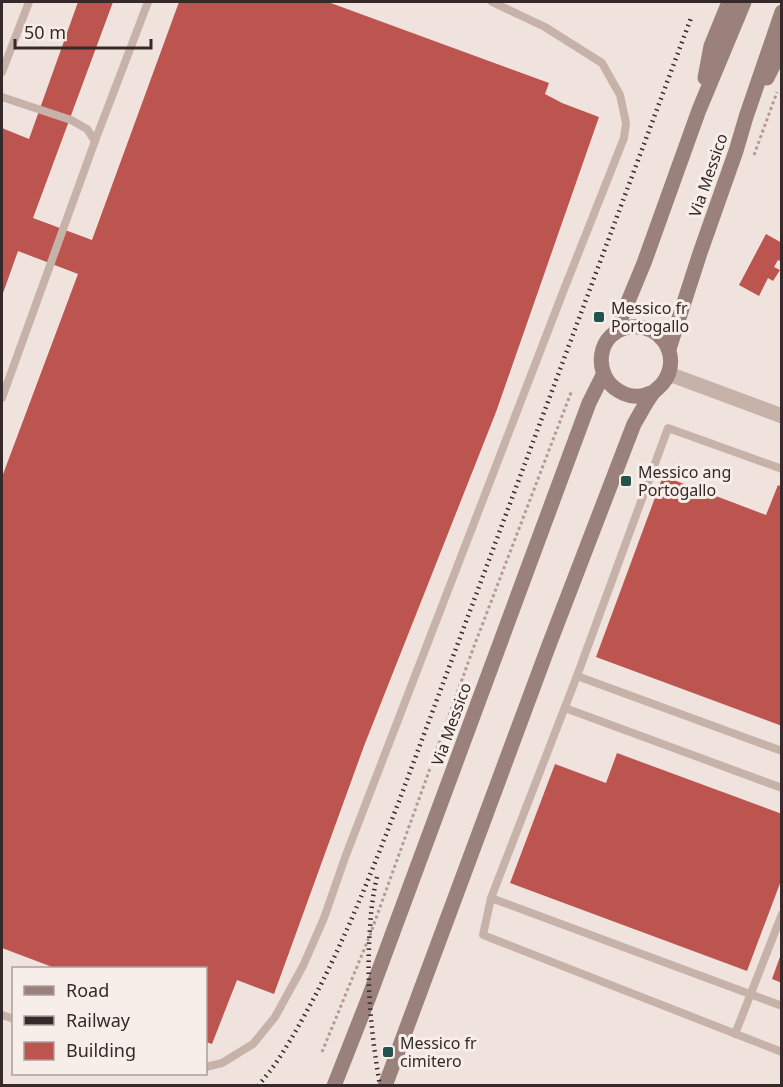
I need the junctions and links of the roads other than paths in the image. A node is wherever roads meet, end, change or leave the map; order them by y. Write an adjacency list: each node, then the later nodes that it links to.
1 (29, 2): 8 (lane)
2 (148, 2): 12 (lane)
3 (492, 2): 31 (lane)
4 (729, 2): 10 (street)
5 (744, 2): 10 (street, Via Messico)
6 (782, 12): 11 (street, Via Messico)
7 (782, 48): 11 (street)
8 (2, 72)
9 (2, 97): 12 (lane)
10 (699, 110): 13 (street, Via Messico)
11 (746, 117): 14 (street, Via Messico)
12 (96, 141): 18 (lane)
13 (615, 333): 14 (street); 16 (street, Via Messico)
14 (669, 349): 15 (street, Via Messico)
15 (669, 374): 17 (street); 19 (street)
16 (603, 375): 17 (street); 32 (street, Via Messico)
17 (654, 392): 33 (street)
18 (2, 398)
19 (782, 416)
20 (782, 469): 21 (lane)
21 (577, 676): 22 (lane); 23 (lane)
22 (565, 708): 24 (lane); 25 (lane)
23 (782, 751)
24 (782, 788)
25 (491, 898): 27 (lane); 29 (lane)
26 (782, 914): 27 (lane)
27 (750, 994): 28 (lane); 29 (lane)
28 (782, 1006)
29 (735, 1034): 30 (lane)
30 (782, 1052)
31 (207, 1067)
32 (334, 1086)
33 (385, 1086)

